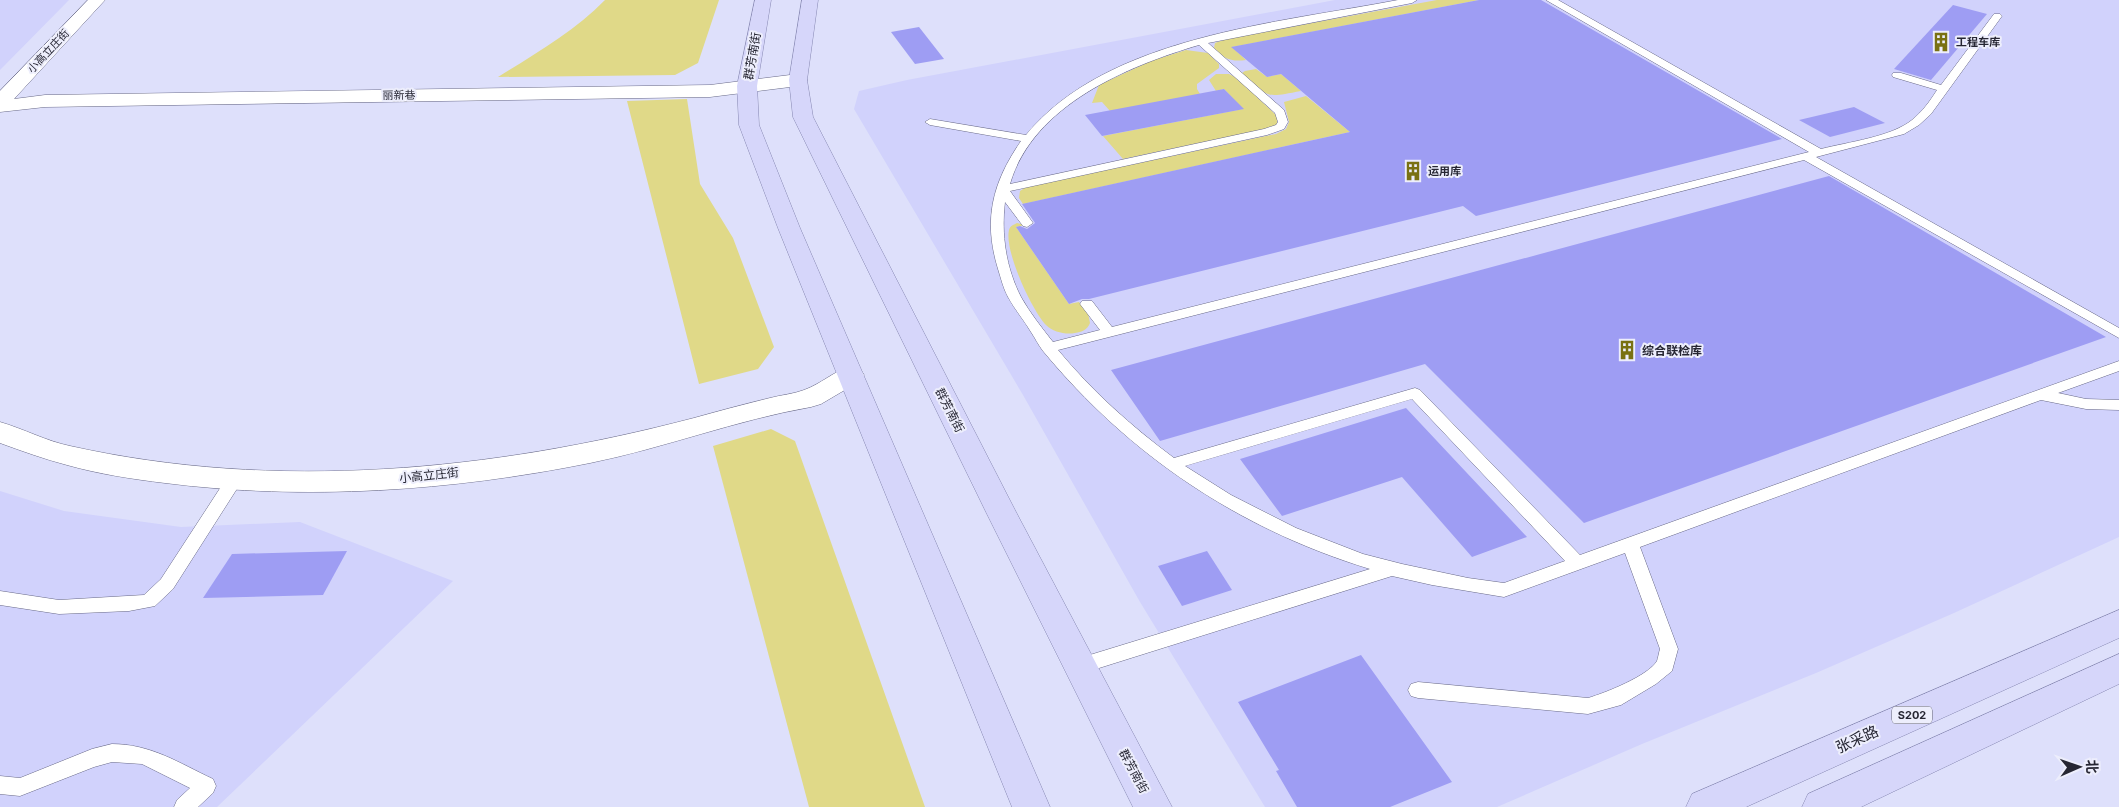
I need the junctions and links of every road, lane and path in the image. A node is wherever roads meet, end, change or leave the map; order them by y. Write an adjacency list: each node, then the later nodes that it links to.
1 (97, 0): 12 (street, 小高立庄街)
2 (763, 0): 10 (main road, 群芳南街)
3 (810, 0): 9 (main road, 群芳南街)
4 (1412, 0): 7 (lane)
5 (1550, 0): 15 (lane)
6 (1997, 16): 11 (lane)
7 (1200, 42): 14 (lane); 17 (lane)
8 (1897, 75): 11 (lane)
9 (798, 80): 10 (street, 丽新巷); 35 (main road, 群芳南街)
10 (747, 86): 12 (street, 丽新巷); 24 (main road, 群芳南街)
11 (1944, 89): 15 (lane)
12 (0, 104)
13 (930, 122): 14 (lane)
14 (1028, 139): 17 (lane)
15 (1820, 153): 16 (lane)
16 (1806, 156): 20 (lane); 21 (lane)
17 (1002, 189): 18 (lane); 22 (lane)
18 (1027, 223)
19 (1087, 304): 20 (lane)
20 (1109, 333): 22 (lane)
21 (2119, 334)
22 (1048, 348): 28 (lane)
23 (2119, 366): 30 (lane)
24 (851, 375): 29 (street, 小高立庄街); 40 (main road, 群芳南街)
25 (2041, 395): 26 (lane)
26 (2119, 405)
27 (0, 432): 29 (street, 小高立庄街)
28 (1172, 464): 31 (lane); 32 (lane)
29 (234, 480): 33 (lane)
30 (1630, 544): 31 (lane); 37 (lane)
31 (1577, 563): 32 (lane)
32 (1395, 568): 35 (lane)
33 (0, 598)
34 (2119, 623): 42 (main road, 张采路 / S202)
35 (1080, 666): 41 (main road, 群芳南街)
36 (2119, 668): 43 (main road)
37 (1418, 690)
38 (0, 785): 39 (lane)
39 (184, 807)
40 (1031, 807)
41 (1153, 807)
42 (1705, 807)
43 (1821, 807)

